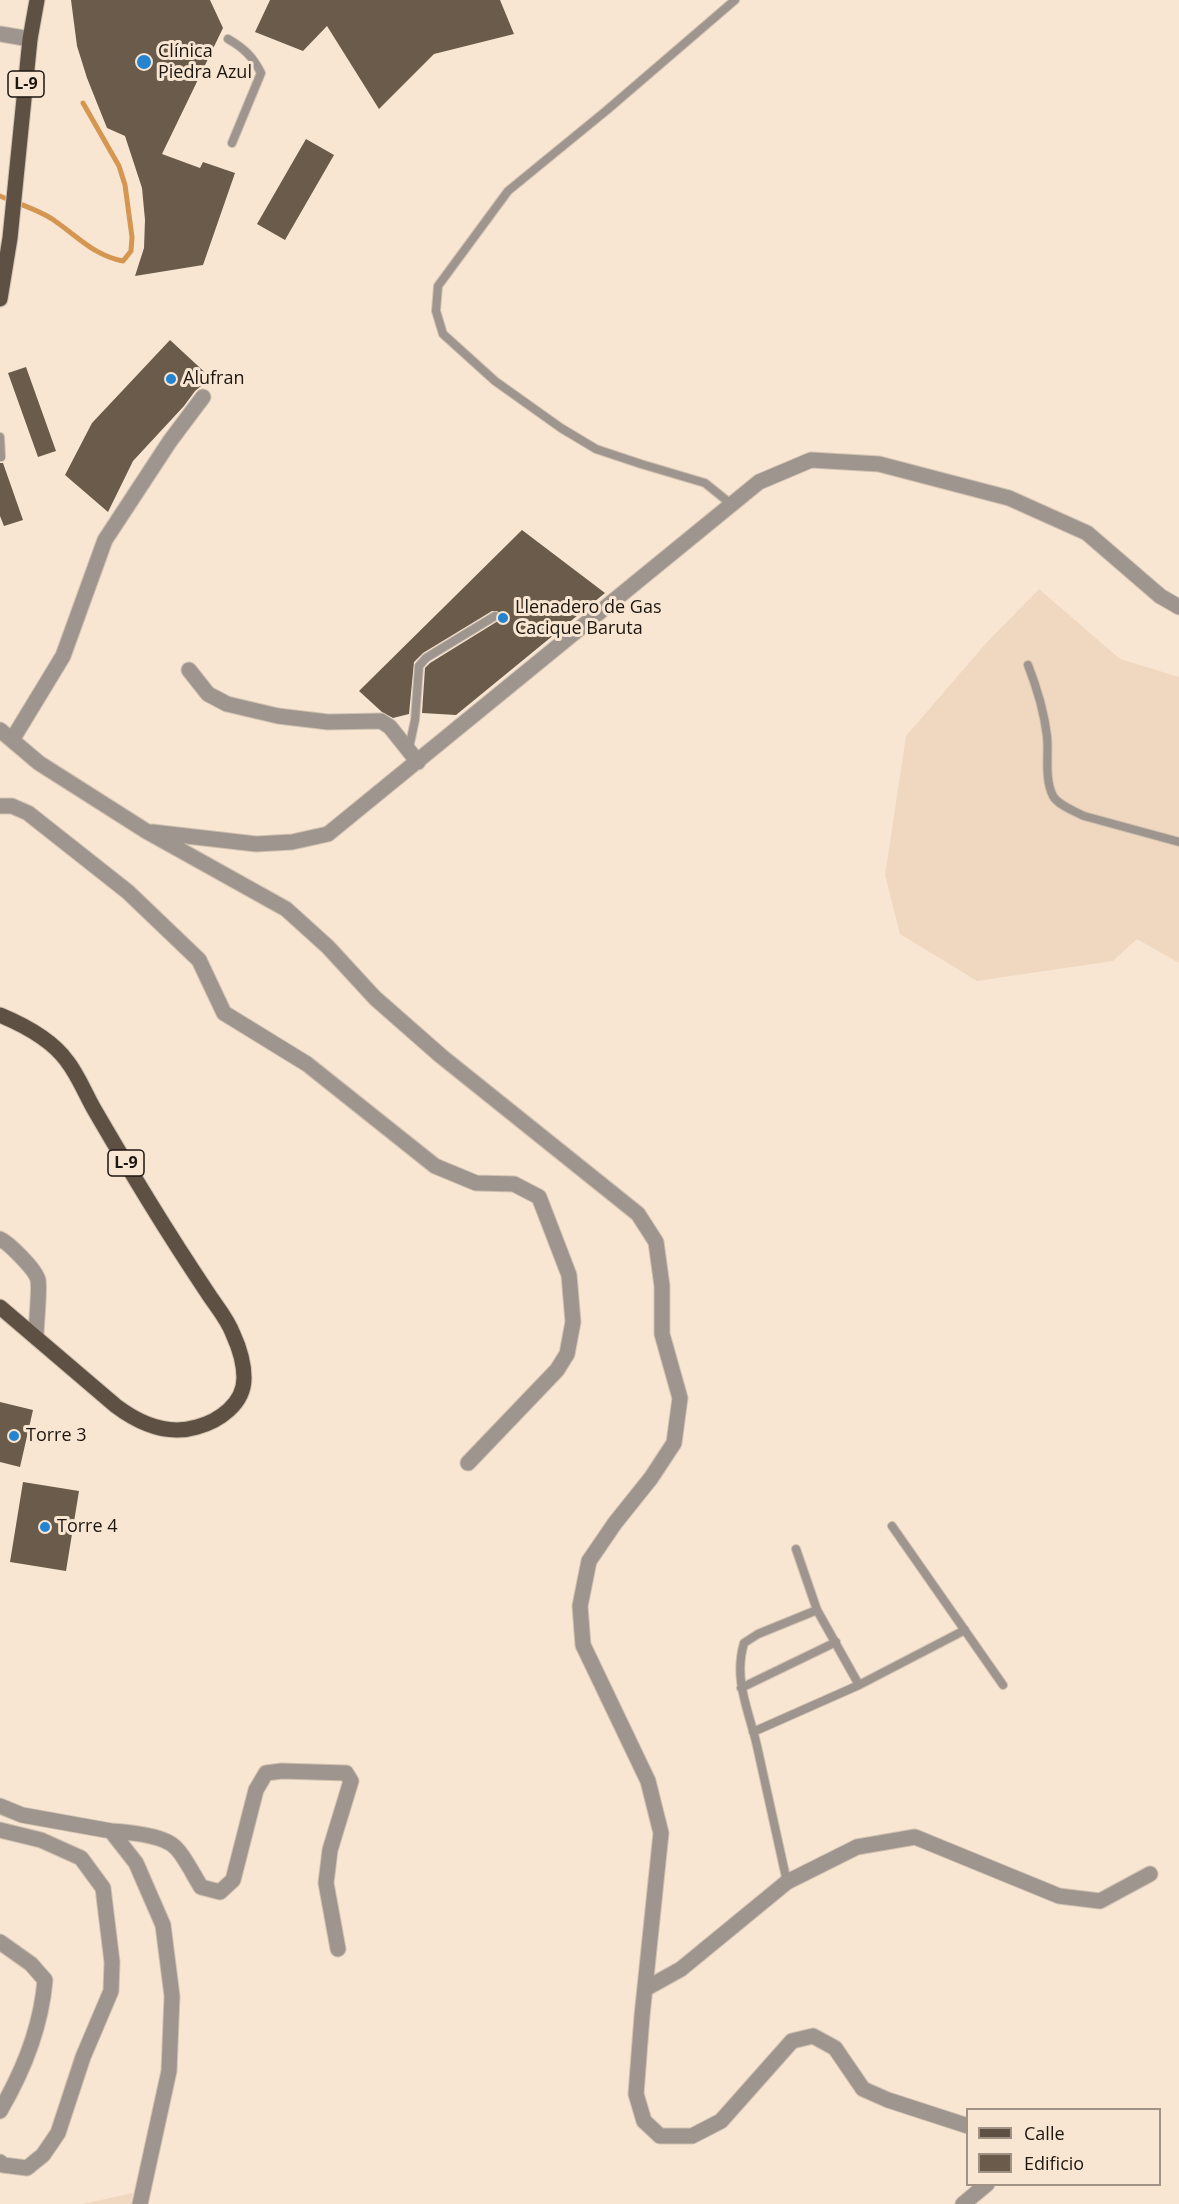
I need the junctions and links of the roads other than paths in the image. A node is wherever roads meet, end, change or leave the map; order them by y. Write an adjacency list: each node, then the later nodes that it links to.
1 (38, 0): 4 (main road, L-9)
2 (735, 0): 12 (lane)
3 (0, 34): 4 (street)
4 (30, 39): 7 (main road, L-9)
5 (228, 39): 6 (lane)
6 (232, 143)
7 (5, 240): 8 (main road, L-9)
8 (0, 299)
9 (203, 397): 18 (street)
10 (0, 437): 11 (lane)
11 (1, 457)
12 (731, 504): 13 (street); 20 (street)
13 (1179, 607)
14 (495, 616): 19 (lane)
15 (1028, 664): 23 (lane)
16 (189, 670): 19 (street)
17 (0, 730): 18 (street)
18 (12, 740): 22 (street)
19 (409, 748): 20 (street)
20 (418, 762): 22 (street)
21 (0, 806): 28 (street)
22 (146, 831): 45 (street)
23 (1179, 842)
24 (0, 1015): 27 (main road, L-9)
25 (0, 1239): 27 (street)
26 (0, 1307): 27 (main road, L-9)
27 (36, 1337)
28 (468, 1463)
29 (892, 1526): 32 (lane)
30 (796, 1549): 31 (lane)
31 (817, 1610): 33 (lane); 36 (lane)
32 (965, 1630): 34 (lane); 35 (lane)
33 (836, 1642): 34 (lane); 36 (lane)
34 (859, 1685): 37 (lane)
35 (1003, 1685)
36 (741, 1688): 37 (lane)
37 (753, 1732): 42 (lane)
38 (0, 1806): 40 (street)
39 (0, 1830): 48 (street)
40 (111, 1831): 44 (street); 50 (street)
41 (1150, 1874): 42 (street)
42 (787, 1882): 45 (street)
43 (0, 1942): 46 (street)
44 (338, 1949)
45 (645, 1989): 47 (street)
46 (0, 2111)
47 (966, 2125)
48 (0, 2162)
49 (985, 2186): 51 (street)
50 (140, 2204)
51 (963, 2204)

